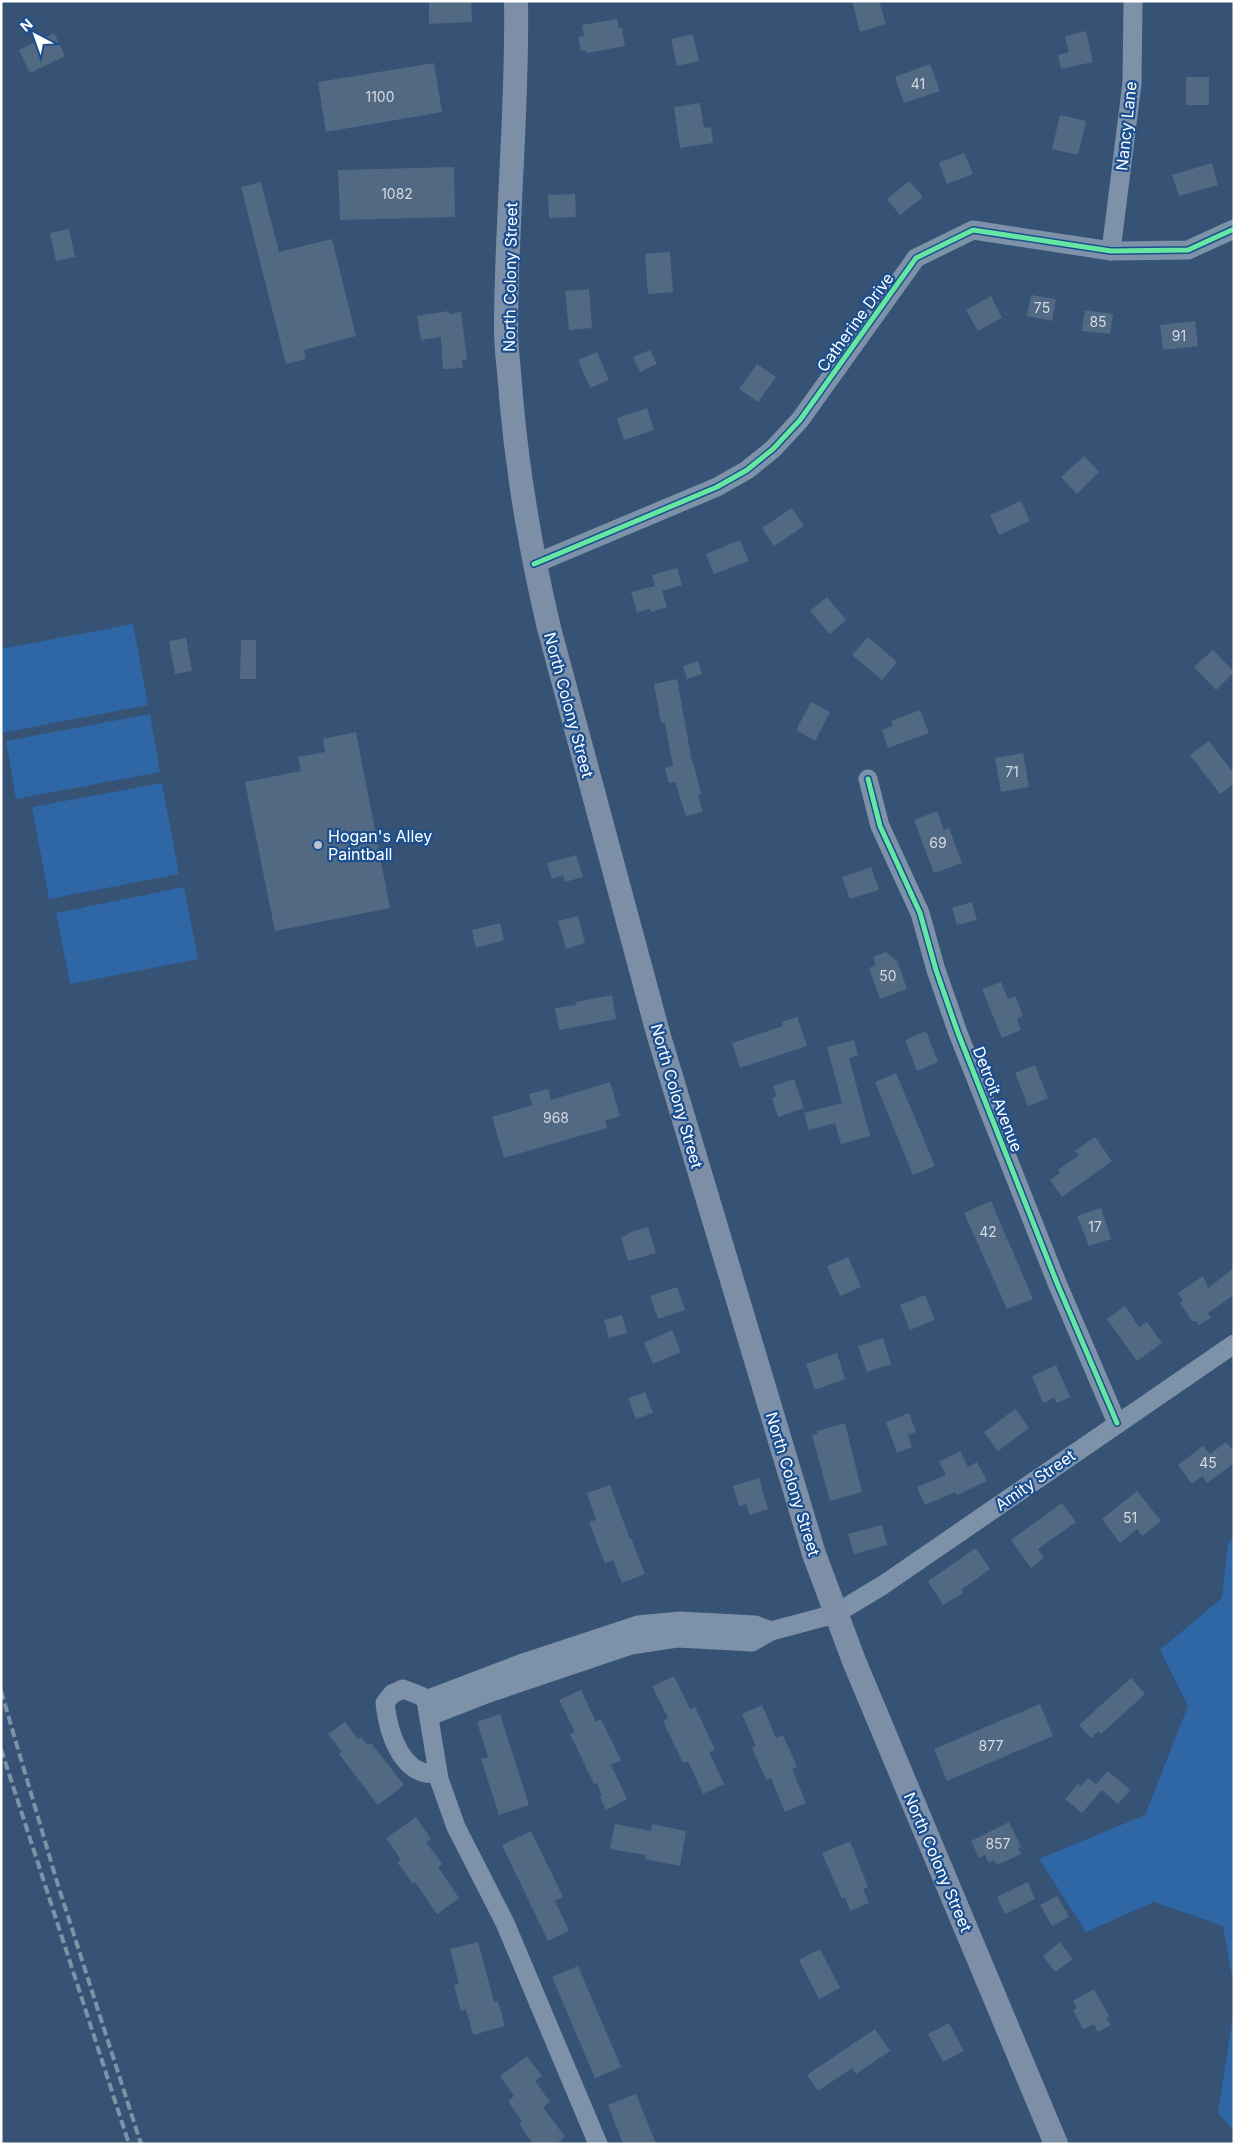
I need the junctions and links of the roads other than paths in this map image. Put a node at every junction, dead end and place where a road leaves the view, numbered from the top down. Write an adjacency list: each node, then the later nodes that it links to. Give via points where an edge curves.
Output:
1 (516, 1): 5 (main road, North Colony Street, via 506,331 515,442)
2 (1133, 1): 4 (street, Nancy Lane, via 1132,82)
3 (1234, 229): 4 (street, Catherine Drive, via 1188,250)
4 (1111, 251): 5 (street, Catherine Drive, via 973,230 916,258 800,420 774,449 717,487)
5 (534, 564): 9 (main road, North Colony Street, via 548,628 658,1033 795,1494)
6 (868, 779): 8 (street, Detroit Avenue, via 880,826 920,913 962,1042 1050,1265)
7 (1234, 1344): 8 (street, Amity Street)
8 (1117, 1423): 9 (street, Amity Street, via 883,1585)
9 (835, 1614): 10 (street, Amity Street, via 771,1631 752,1642 677,1638 603,1646 489,1692); 13 (main road, North Colony Street)
10 (428, 1708): 11 (street); 11 (street, via 421,1696 403,1690 392,1694 385,1703 394,1743 409,1763 420,1772)
11 (438, 1773): 12 (street, via 456,1827 506,1923)
12 (598, 2144)
13 (1056, 2144)

